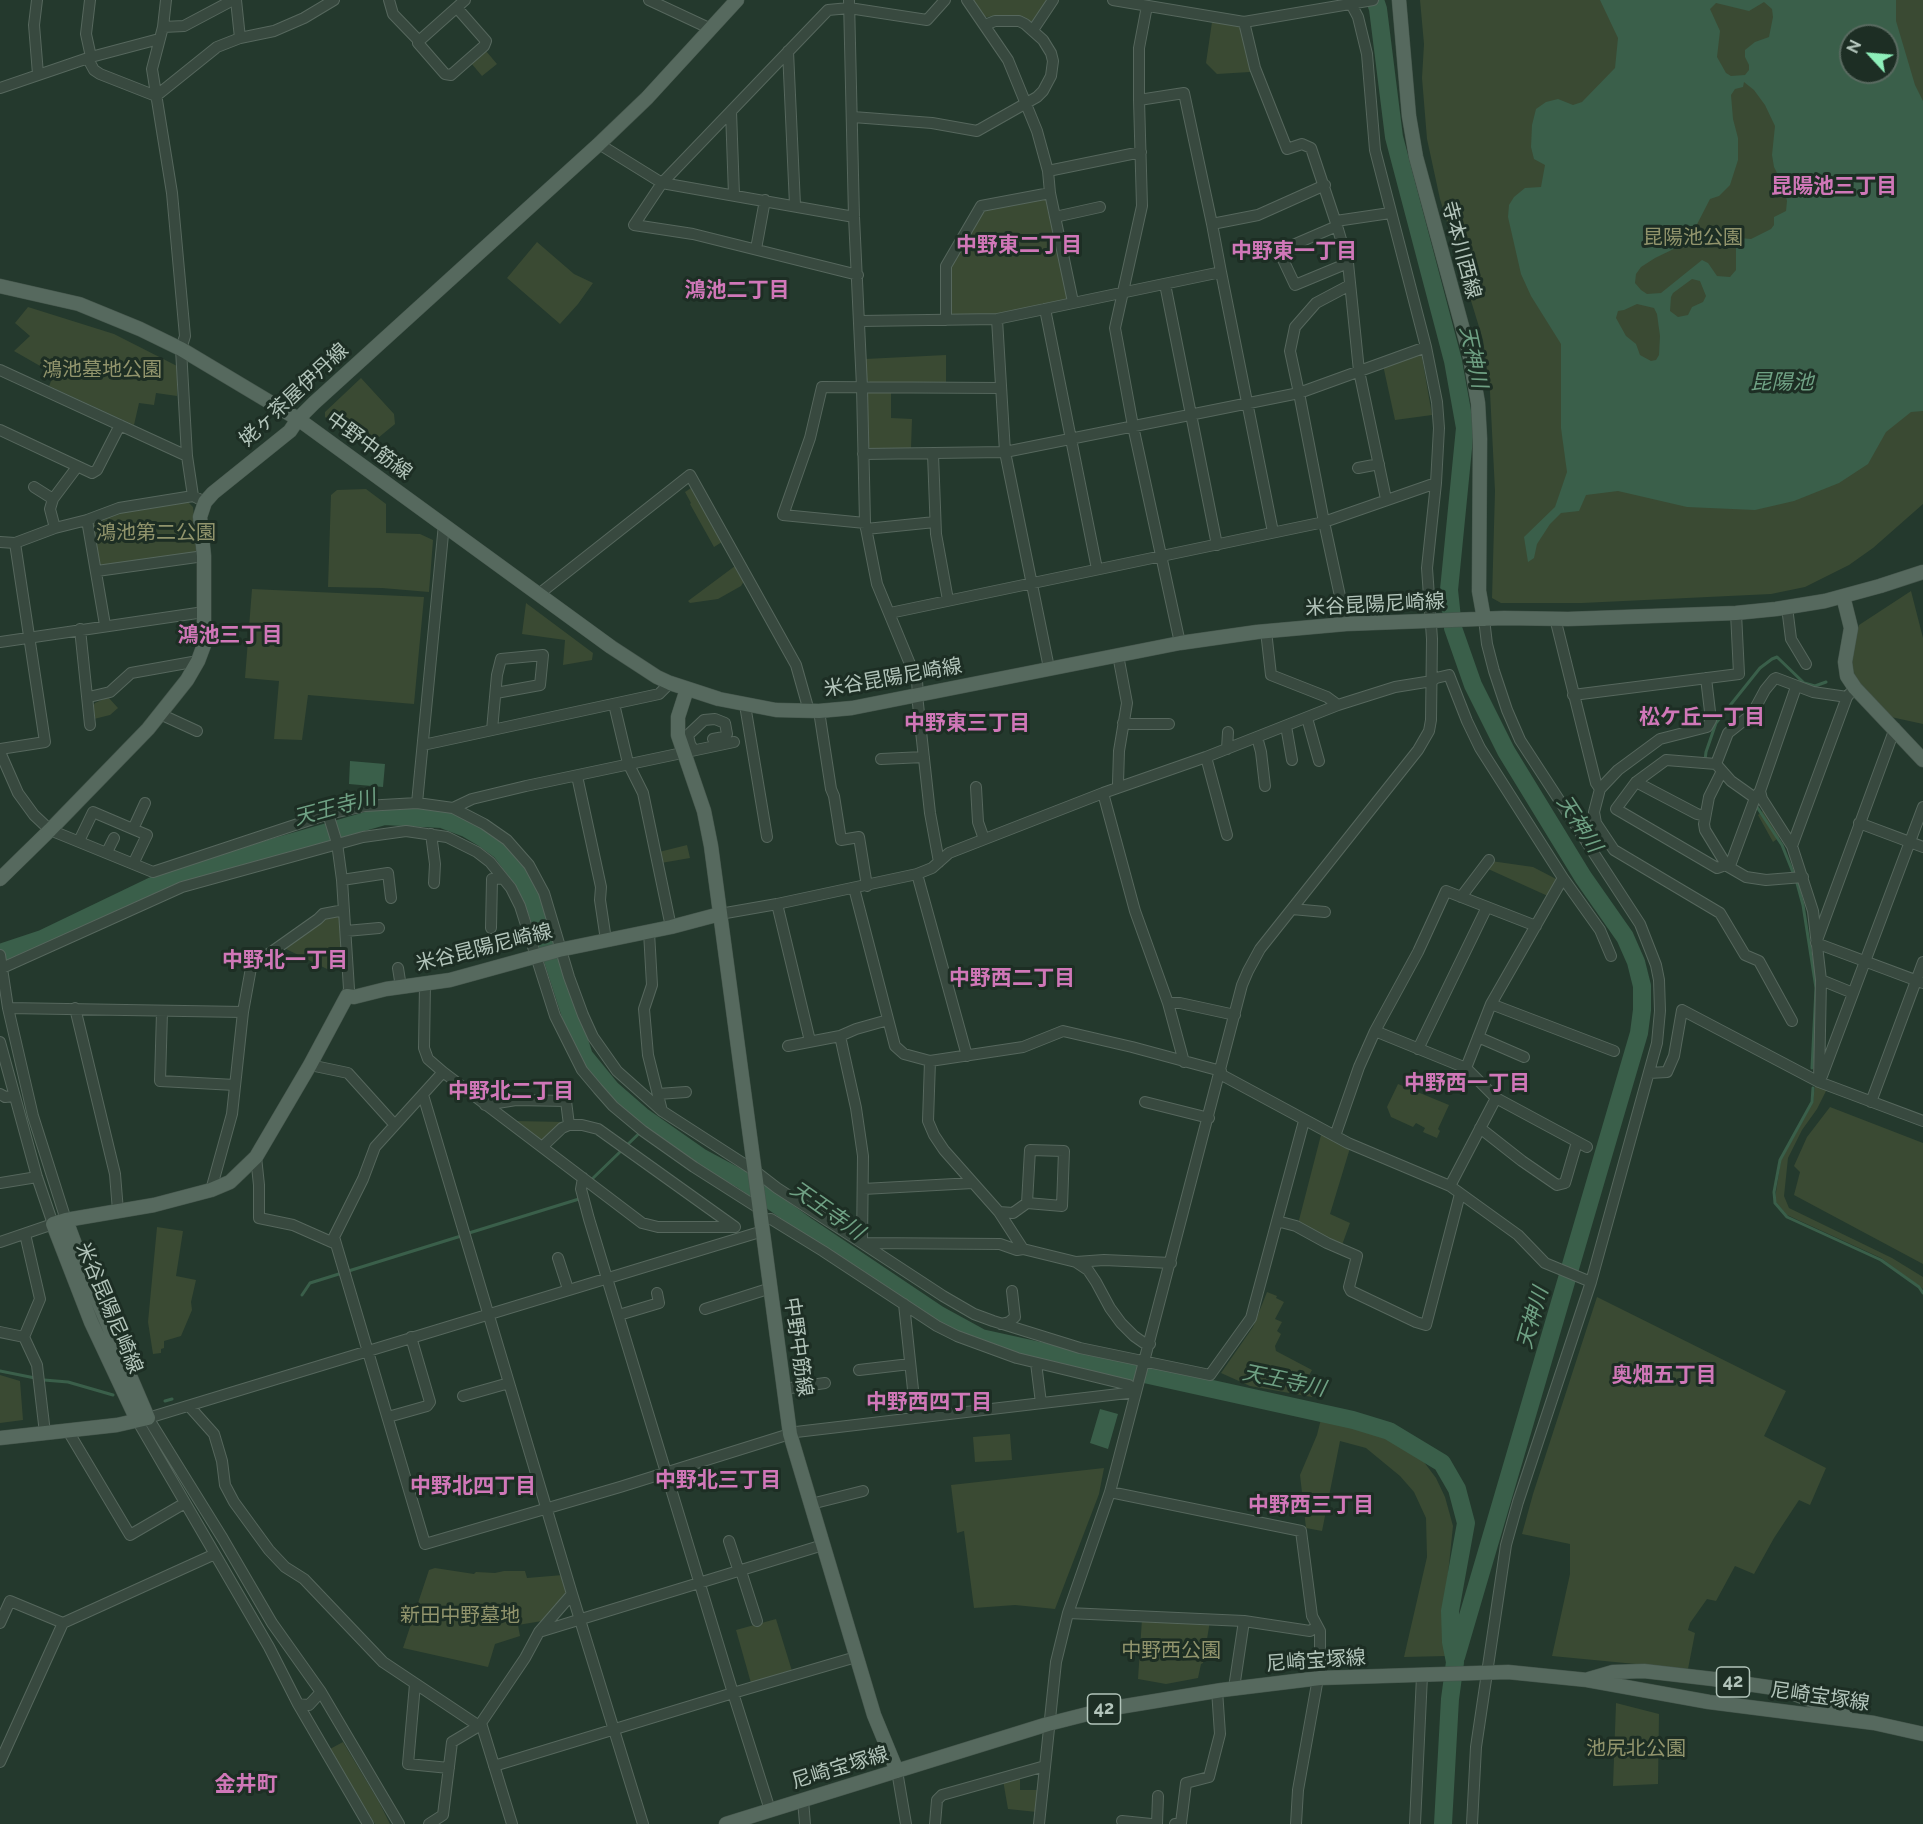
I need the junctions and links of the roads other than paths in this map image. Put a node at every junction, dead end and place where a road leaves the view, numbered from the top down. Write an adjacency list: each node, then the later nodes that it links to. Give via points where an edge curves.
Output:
1 (37, 0): 29 (street, via 34,25)
2 (90, 0): 28 (street, via 86,34)
3 (166, 0): 21 (street)
4 (234, 0): 21 (street, via 184,26); 24 (street)
5 (334, 0): 24 (street, via 274,31)
6 (389, 0): 26 (street, via 393,14)
7 (649, 0): 22 (street)
8 (737, 0): 22 (main road, 姥ヶ茶屋伊丹線)
9 (945, 0): 17 (street, via 927,20)
10 (967, 0): 20 (street)
11 (1053, 0): 23 (street)
12 (1113, 0): 18 (street)
13 (1373, 0): 15 (street)
14 (1399, 0): 114 (main road, 寺本川西線, via 1416,157 1469,352 1478,403)
15 (1352, 2): 19 (street); 46 (street, via 1367,54 1375,150)
16 (461, 4): 26 (street); 26 (street, via 486,41 451,75 445,74)
17 (849, 4): 27 (street, via 828,9); 35 (street)
18 (1147, 6): 19 (street); 32 (street, via 1140,48)
19 (1244, 22): 40 (street, via 1255,68 1287,149 1302,144 1311,148)
20 (985, 25): 23 (street, via 1012,20); 33 (street, via 1008,60)
21 (163, 27): 25 (street)
22 (711, 29): 36 (main road, 姥ヶ茶屋伊丹線)
23 (1033, 30): 33 (street, via 1051,53 1052,76 1043,91)
24 (240, 38): 31 (street, via 217,47)
25 (159, 39): 28 (street); 31 (street, via 152,69)
26 (418, 41)
27 (788, 51): 34 (street); 44 (street)
28 (90, 58): 29 (street); 31 (street, via 100,74)
29 (38, 74): 30 (street)
30 (0, 88)
31 (156, 96): 65 (street, via 172,193 185,336)
32 (1139, 100): 37 (street); 50 (street, via 1184,93)
33 (1027, 103): 35 (street, via 977,131); 38 (street)
34 (731, 111): 39 (street); 42 (street)
35 (853, 117): 47 (street)
36 (599, 144): 39 (street); 73 (main road, 姥ヶ茶屋伊丹線)
37 (1141, 152): 38 (street); 58 (street, via 1142,206)
38 (1048, 171): 41 (street)
39 (662, 183): 42 (street); 51 (street, via 634,225)
40 (1325, 185): 49 (street); 50 (street, via 1258,215)
41 (1050, 193): 48 (street); 62 (street, via 981,206 946,266)
42 (734, 195): 43 (street)
43 (765, 200): 44 (street); 51 (street)
44 (795, 205): 47 (street)
45 (1100, 207): 48 (street)
46 (1390, 213): 49 (street); 64 (street)
47 (854, 217): 54 (street)
48 (1055, 218): 59 (street)
49 (1336, 223): 52 (street); 52 (street, via 1279,252 1295,285)
50 (1212, 224): 53 (street)
51 (756, 249): 54 (street)
52 (1348, 263): 56 (street)
53 (1221, 272): 55 (street); 71 (street)
54 (858, 274): 63 (street)
55 (1165, 284): 58 (street); 72 (street)
56 (1350, 285): 67 (street); 70 (street, via 1316,303 1294,327 1290,351)
57 (0, 286): 65 (main road, 中野中筋線, via 79,304)
58 (1122, 293): 59 (street); 75 (street, via 1115,328)
59 (1073, 302): 60 (street)
60 (1045, 309): 61 (street); 77 (street)
61 (997, 319): 62 (street); 69 (street)
62 (946, 320): 63 (street)
63 (860, 321): 68 (street)
64 (1426, 347): 67 (street); 85 (street, via 1439,428)
65 (181, 349): 73 (main road, 中野中筋線); 81 (street)
66 (0, 370): 74 (street)
67 (1359, 371): 70 (street); 82 (street)
68 (862, 387): 69 (street); 79 (street); 94 (street, via 822,387 810,438 783,515)
69 (1001, 388): 78 (street)
70 (1299, 393): 71 (street); 92 (street)
71 (1248, 403): 72 (street); 96 (street)
72 (1190, 414): 75 (street); 99 (street)
73 (298, 418): 88 (main road, 姥ヶ茶屋伊丹線, via 290,431 213,493); 93 (main road, 中野中筋線)
74 (120, 425): 81 (street); 83 (street, via 98,470 92,473)
75 (1134, 426): 77 (street); 101 (street)
76 (0, 430): 83 (street)
77 (1071, 439): 78 (street); 102 (street)
78 (1005, 452): 80 (street); 105 (street)
79 (863, 454): 80 (street); 94 (street)
80 (933, 454): 91 (street)
81 (187, 456): 88 (street)
82 (1379, 464): 84 (street); 89 (street)
83 (77, 467): 87 (street)
84 (1358, 468)
85 (1436, 483): 89 (street); 115 (street, via 1427,568)
86 (34, 487): 87 (street)
87 (53, 499): 95 (street, via 50,509)
88 (199, 499): 90 (street, via 119,508); 100 (main road)
89 (1386, 500): 92 (street)
90 (87, 520): 95 (street); 103 (street)
91 (935, 522): 94 (street); 108 (street)
92 (1324, 522): 96 (street); 116 (street)
93 (444, 524): 106 (main road, 中野中筋線); 153 (street)
94 (865, 526): 111 (street, via 877,584)
95 (55, 528): 98 (street)
96 (1273, 532): 99 (street)
97 (0, 542): 98 (street)
98 (15, 543): 120 (street)
99 (1217, 545): 101 (street)
100 (204, 556): 103 (street); 110 (main road)
101 (1161, 556): 102 (street); 122 (street)
102 (1097, 569): 105 (street)
103 (97, 572): 117 (street)
104 (1923, 572): 107 (main road, 米谷昆陽尼崎線)
105 (1031, 583): 108 (street); 126 (street)
106 (539, 594): 129 (main road, 中野中筋線); 140 (street, via 690,476 796,665)
107 (1843, 596): 109 (main road, 米谷昆陽尼崎線); 132 (main road, via 1851,628 1845,670)
108 (948, 600): 111 (street)
109 (1787, 607): 112 (main road, 米谷昆陽尼崎線); 125 (street, via 1792,649)
110 (204, 612): 117 (street); 124 (main road, via 204,645)
111 (890, 613): 134 (street, via 917,681)
112 (1736, 613): 113 (main road, 米谷昆陽尼崎線); 127 (street, via 1739,674)
113 (1555, 618): 114 (main road, 米谷昆陽尼崎線); 135 (street)
114 (1477, 619): 115 (main road, 米谷昆陽尼崎線); 262 (street, via 1520,740 1640,924 1649,944 1659,980 1660,1011)
115 (1434, 622): 116 (main road, 米谷昆陽尼崎線); 128 (street)
116 (1346, 624): 119 (main road, 米谷昆陽尼崎線)
117 (105, 626): 118 (street)
118 (80, 629): 120 (street); 136 (street)
119 (1266, 631): 122 (main road, 米谷昆陽尼崎線); 139 (street, via 1272,675)
120 (31, 637): 121 (street); 156 (street, via 45,742)
121 (0, 642)
122 (1180, 643): 123 (main road, 米谷昆陽尼崎線)
123 (1118, 655): 126 (main road, 米谷昆陽尼崎線); 143 (street, via 1127,703)
124 (198, 661): 136 (street, via 131,673 110,692); 141 (main road)
125 (1806, 664)
126 (1049, 668): 134 (main road, 米谷昆陽尼崎線)
127 (1706, 678): 135 (street); 170 (street, via 1711,720 1707,726 1654,742)
128 (1432, 681): 139 (street, via 1395,687); 202 (street, via 1449,675 1480,748); 212 (street, via 1431,720 1424,741)
129 (670, 683): 131 (main road, 中野中筋線); 137 (street, via 659,694)
130 (1796, 687): 132 (street, via 1825,695); 164 (street, via 1774,679 1752,714 1728,733); 172 (street)
131 (687, 689): 138 (main road, 米谷昆陽尼崎線); 154 (main road, via 678,717 678,735)
132 (1851, 692): 147 (main road); 192 (street)
133 (496, 693): 133 (street, via 540,685 543,655 501,659); 149 (street)
134 (918, 695): 140 (main road, 米谷昆陽尼崎線); 157 (street)
135 (1573, 695): 170 (street)
136 (89, 698): 145 (street)
137 (614, 704): 149 (street); 163 (street)
138 (745, 705): 140 (main road, 米谷昆陽尼崎線); 186 (street, via 751,772 767,819)
139 (1338, 705): 142 (street)
140 (814, 711): 206 (street, via 841,840 859,837)
141 (160, 714): 148 (street); 173 (main road)
142 (1307, 718): 146 (street); 162 (street)
143 (1123, 723): 144 (street); 169 (street)
144 (1169, 724)
145 (90, 725)
146 (1286, 726): 151 (street); 160 (street)
147 (1895, 728): 161 (main road); 181 (street)
148 (190, 730)
149 (492, 730): 153 (street)
150 (1227, 732): 155 (street)
151 (1257, 737): 155 (street); 167 (street)
152 (734, 742): 154 (street)
153 (423, 745): 175 (street)
154 (689, 748): 163 (street); 215 (main road, via 711,846)
155 (1227, 749): 158 (street)
156 (0, 751): 183 (street, via 18,793)
157 (924, 757): 159 (street); 197 (street)
158 (1206, 757): 169 (street); 185 (street)
159 (881, 759)
160 (1292, 760)
161 (1923, 760)
162 (1319, 761)
163 (628, 763): 165 (street); 217 (street, via 643,793)
164 (1719, 767): 166 (street, via 1666,760); 172 (street, via 1731,781); 179 (street)
165 (578, 776): 177 (street, via 472,799); 222 (street, via 601,887)
166 (1636, 782): 179 (street); 198 (street, via 1616,809 1717,868)
167 (1264, 786)
168 (976, 787): 188 (street, via 978,822)
169 (1120, 788): 171 (street)
170 (1600, 789): 244 (street, via 1594,812 1596,823 1614,850 1720,913 1732,940 1745,955 1759,961 1760,972)
171 (1103, 793): 188 (street); 237 (street, via 1135,911)
172 (1758, 794): 192 (street); 198 (street)
173 (79, 801): 178 (street); 183 (main road)
174 (145, 803): 182 (street)
175 (417, 803): 177 (street); 180 (street, via 365,806)
176 (1923, 807): 191 (street)
177 (453, 808): 224 (street, via 495,831 529,864 544,893)
178 (93, 812): 182 (street); 189 (street)
179 (1705, 816): 198 (street, via 1706,830)
180 (329, 817): 190 (street); 196 (street, via 153,872)
181 (1859, 823): 191 (street); 223 (street)
182 (133, 829): 196 (street, via 147,835)
183 (50, 830): 189 (street); 203 (main road)
184 (431, 834): 190 (street, via 406,831); 201 (street, via 447,837 477,852); 205 (street)
185 (1227, 835)
186 (767, 837)
187 (114, 838): 194 (street)
188 (984, 839): 197 (street, via 949,853)
189 (79, 841): 194 (street)
190 (336, 841): 204 (street); 229 (street, via 182,887)
191 (1910, 842): 193 (street); 227 (street)
192 (1792, 846): 200 (street)
193 (1923, 847)
194 (107, 852): 196 (street)
195 (1489, 860): 208 (street)
196 (134, 862)
197 (939, 862): 199 (street)
198 (1727, 866): 200 (street, via 1746,877)
199 (917, 874): 206 (street); 254 (street)
200 (1803, 877): 223 (street, via 1813,911)
201 (503, 878): 219 (street, via 492,879); 225 (street, via 520,906)
202 (1563, 878): 216 (street); 226 (street, via 1600,930)
203 (0, 879)
204 (342, 880): 209 (street, via 388,873); 213 (street)
205 (434, 884)
206 (867, 886): 207 (street)
207 (854, 888): 210 (street); 245 (street)
208 (1461, 897): 211 (street); 246 (street, via 1446,891)
209 (391, 898)
210 (777, 904): 215 (street); 249 (street)
211 (1487, 907): 216 (street); 252 (street)
212 (1292, 909): 214 (street); 243 (street, via 1254,958)
213 (344, 910): 220 (street); 242 (street, via 322,914 253,965)
214 (1325, 912)
215 (720, 914): 217 (main road, 米谷昆陽尼崎線); 284 (main road, 中野中筋線)
216 (1536, 926): 238 (street)
217 (671, 927): 221 (main road, 米谷昆陽尼崎線)
218 (378, 928): 220 (street)
219 (491, 928)
220 (346, 931): 236 (street)
221 (649, 932): 222 (main road, 米谷昆陽尼崎線); 267 (street, via 652,985 644,1010 648,1055)
222 (606, 940): 224 (main road, 米谷昆陽尼崎線)
223 (1816, 943): 227 (street); 231 (street)
224 (561, 950): 225 (main road, 米谷昆陽尼崎線); 274 (street, via 593,1037 617,1071)
225 (538, 955): 233 (main road, 米谷昆陽尼崎線); 296 (street, via 555,1016 582,1070 613,1106 642,1130)
226 (1611, 956)
227 (1865, 962): 232 (street); 235 (street)
228 (1923, 962): 232 (street)
229 (1, 964): 239 (street)
230 (398, 968): 234 (street)
231 (1821, 980): 235 (street); 263 (street)
232 (1920, 982): 272 (street)
233 (425, 984): 234 (main road, 米谷昆陽尼崎線); 260 (street, via 424,1048 428,1059)
234 (401, 987): 236 (main road, 米谷昆陽尼崎線)
235 (1853, 993): 263 (street)
236 (347, 996): 258 (main road, 米谷昆陽尼崎線)
237 (1168, 1003): 243 (street); 257 (street)
238 (1491, 1004): 248 (street); 253 (street)
239 (9, 1008): 240 (street); 298 (street)
240 (75, 1008): 241 (street); 294 (street, via 115,1174)
241 (162, 1012): 242 (street); 264 (street, via 160,1081)
242 (243, 1012): 264 (street)
243 (1234, 1015): 261 (street)
244 (1787, 1017)
245 (888, 1020): 247 (street); 256 (street, via 899,1051)
246 (1375, 1032): 252 (street); 281 (street)
247 (840, 1036): 249 (street); 290 (street, via 859,1124)
248 (1478, 1036): 255 (street); 259 (street)
249 (810, 1041): 251 (street)
250 (0, 1042): 269 (street)
251 (788, 1046)
252 (1418, 1049): 259 (street)
253 (1614, 1051)
254 (967, 1056): 256 (street); 257 (street, via 1023,1047 1063,1031)
255 (1524, 1057)
256 (930, 1061): 288 (street, via 928,1121 934,1136)
257 (1184, 1062): 261 (street)
258 (310, 1065): 278 (street, via 348,1073); 283 (main road, 米谷昆陽尼崎線)
259 (1466, 1068): 270 (street)
260 (443, 1072): 268 (street); 273 (street)
261 (1220, 1073): 275 (street); 276 (street)
262 (1649, 1073): 263 (street, via 1667,1072 1674,1056 1682,1010); 310 (street)
263 (1819, 1082): 272 (street)
264 (235, 1085): 291 (street, via 232,1114)
265 (686, 1092): 267 (street)
266 (0, 1094): 269 (street)
267 (658, 1094): 274 (street)
268 (423, 1095): 278 (street); 317 (street)
269 (14, 1096): 285 (street)
270 (1496, 1098): 280 (street); 280 (street, via 1582,1145 1565,1183 1557,1185)
271 (1145, 1102): 275 (street)
272 (1871, 1102): 277 (street)
273 (485, 1105): 279 (street, via 516,1100 566,1101); 282 (street)
274 (662, 1111): 284 (street)
275 (1209, 1118): 308 (street)
276 (1304, 1121): 281 (street); 297 (street)
277 (1923, 1121)
278 (394, 1124): 304 (street, via 375,1147 334,1237)
279 (569, 1125): 282 (street); 299 (street, via 598,1129)
280 (1480, 1128): 289 (street)
281 (1335, 1136): 289 (street)
282 (542, 1147): 286 (street)
283 (256, 1157): 291 (main road, 米谷昆陽尼崎線, via 230,1182); 304 (street, via 259,1218 293,1225)
284 (755, 1174): 296 (main road, 中野中筋線); 303 (street)
285 (37, 1177): 287 (street); 298 (street)
286 (583, 1178): 299 (street, via 642,1223 657,1227); 309 (street, via 581,1189)
287 (0, 1183)
288 (973, 1183): 290 (street); 295 (street)
289 (1450, 1186): 292 (street)
290 (863, 1189): 303 (street)
291 (211, 1190): 294 (main road, 米谷昆陽尼崎線)
292 (1460, 1194): 297 (street, via 1426,1325 1351,1291 1357,1256 1296,1226); 310 (street, via 1518,1235 1545,1263)
293 (1027, 1203): 293 (street, via 1030,1150 1064,1151 1062,1206); 295 (street, via 1013,1213)
294 (118, 1211): 298 (main road, 米谷昆陽尼崎線)
295 (999, 1212): 305 (street)
296 (761, 1216): 301 (street); 311 (main road, 中野中筋線); 315 (street)
297 (1277, 1221): 326 (street, via 1251,1318 1210,1375)
298 (59, 1222): 300 (street); 338 (main road, 米谷昆陽尼崎線, via 91,1323)
299 (735, 1227): 301 (street)
300 (26, 1234): 302 (street); 321 (street, via 40,1299)
301 (747, 1236): 309 (street)
302 (0, 1242)
303 (862, 1243): 305 (street, via 1000,1244); 319 (street, via 943,1296)
304 (336, 1244): 324 (street)
305 (1023, 1249): 307 (street)
306 (558, 1258): 312 (street)
307 (1076, 1262): 308 (street); 323 (street, via 1088,1270 1121,1323)
308 (1171, 1263): 323 (street)
309 (608, 1278): 312 (street); 318 (street)
310 (1587, 1280): 364 (street, via 1506,1545)
311 (771, 1288): 316 (street); 332 (main road, 中野中筋線)
312 (568, 1289): 317 (street)
313 (1012, 1291): 319 (street, via 1015,1317)
314 (659, 1303): 318 (street)
315 (904, 1304): 325 (street, via 957,1336); 327 (street)
316 (714, 1309)
317 (489, 1314): 322 (street); 329 (street)
318 (619, 1315): 343 (street)
319 (1001, 1324): 326 (street)
320 (0, 1332): 321 (street)
321 (24, 1337): 340 (street, via 37,1365)
322 (411, 1337): 324 (street); 336 (street, via 430,1402)
323 (1150, 1344): 326 (street)
324 (368, 1349): 335 (street); 336 (street)
325 (1036, 1363): 331 (street); 334 (street)
326 (1145, 1363): 331 (street)
327 (910, 1364): 328 (street); 337 (street)
328 (859, 1370)
329 (509, 1383): 333 (street); 348 (street)
330 (825, 1383): 332 (street)
331 (1138, 1388): 334 (street); 345 (street)
332 (784, 1389): 341 (main road, 中野中筋線)
333 (463, 1396)
334 (1041, 1403): 337 (street)
335 (189, 1406): 338 (street); 368 (street, via 214,1434 225,1485 269,1550 304,1579 383,1662)
336 (388, 1417): 348 (street, via 426,1544)
337 (916, 1418): 341 (street)
338 (142, 1419): 339 (main road); 346 (street); 371 (street, via 223,1539 272,1623)
339 (68, 1431): 340 (main road); 346 (street, via 130,1535)
340 (45, 1434): 342 (main road)
341 (790, 1434): 343 (street); 347 (main road, 中野中筋線)
342 (0, 1438)
343 (667, 1472): 348 (street); 353 (street)
344 (863, 1491): 347 (street)
345 (1110, 1492): 355 (street); 361 (street, via 1301,1531 1312,1616)
346 (185, 1503): 351 (street)
347 (811, 1504): 350 (main road, 中野中筋線)
348 (546, 1508): 354 (street)
349 (729, 1542): 352 (street)
350 (823, 1545): 352 (street); 363 (main road, 中野中筋線)
351 (215, 1554): 360 (street); 373 (street)
352 (740, 1572): 353 (street); 357 (street)
353 (699, 1583): 356 (street); 372 (street)
354 (572, 1594): 356 (street); 362 (street)
355 (1068, 1613): 358 (street); 375 (street, via 1056,1662)
356 (580, 1620): 362 (street); 377 (street)
357 (756, 1621)
358 (1244, 1622): 361 (street, via 1310,1631); 369 (street)
359 (0, 1623): 360 (street, via 10,1600)
360 (63, 1623): 379 (street)
361 (1317, 1627): 366 (street)
362 (539, 1632): 376 (street)
363 (856, 1657): 372 (street); 384 (main road, 中野中筋線)
364 (1481, 1673): 365 (main road, 尼崎宝塚線 / 42); 367 (main road, 尼崎宝塚線 / 42); 404 (street)
365 (1425, 1676): 366 (main road, 尼崎宝塚線 / 42); 403 (street)
366 (1319, 1678): 369 (main road, 尼崎宝塚線 / 42); 402 (street, via 1298,1790)
367 (1587, 1680): 374 (main road, 尼崎宝塚線 / 42, via 1709,1702); 374 (main road, 42, via 1613,1672 1644,1671 1781,1689)
368 (415, 1684): 376 (street); 383 (street, via 408,1764)
369 (1234, 1688): 370 (main road, 尼崎宝塚線 / 42)
370 (1217, 1690): 375 (main road, 尼崎宝塚線 / 42, via 1107,1709); 401 (street, via 1220,1734 1209,1778 1186,1783 1181,1823)
371 (321, 1692): 373 (street, via 309,1705); 390 (street)
372 (733, 1693): 377 (street); 387 (street)
373 (298, 1704): 389 (street)
374 (1874, 1723): 378 (main road, 尼崎宝塚線 / 42)
375 (1048, 1724): 382 (street); 384 (main road, 尼崎宝塚線 / 42)
376 (480, 1725): 381 (street); 383 (street, via 452,1742)
377 (614, 1730): 381 (street); 393 (street)
378 (1923, 1734)
379 (5, 1739): 380 (street)
380 (0, 1762)
381 (494, 1766): 392 (street)
382 (1045, 1766): 397 (street, via 942,1796 937,1800); 398 (street)
383 (449, 1768): 391 (street, via 443,1815)
384 (897, 1771): 386 (main road, 尼崎宝塚線 / 42); 396 (street)
385 (1158, 1796): 400 (street)
386 (803, 1800): 387 (main road, 尼崎宝塚線 / 42); 395 (street)
387 (770, 1810): 394 (main road, 尼崎宝塚線 / 42)
388 (1122, 1821): 399 (street)
389 (368, 1824)
390 (399, 1824)
391 (429, 1824)
392 (512, 1824)
393 (643, 1824)
394 (726, 1824)
395 (805, 1824)
396 (906, 1824)
397 (935, 1824)
398 (1039, 1824)
399 (1151, 1824)
400 (1156, 1824)
401 (1176, 1824)
402 (1296, 1824)
403 (1415, 1824)
404 (1472, 1824)

